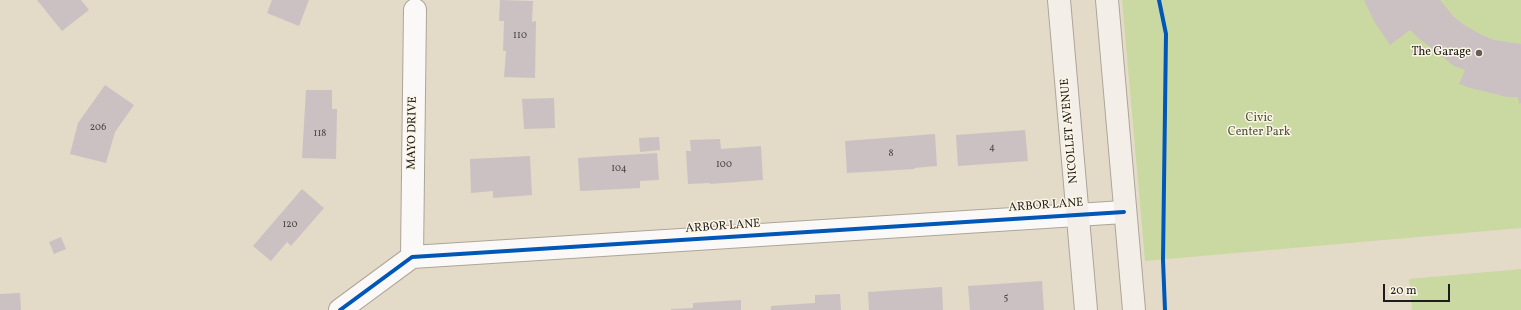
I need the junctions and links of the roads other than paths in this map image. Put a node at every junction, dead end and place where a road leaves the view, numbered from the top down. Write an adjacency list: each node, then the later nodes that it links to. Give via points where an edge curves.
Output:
1 (1059, 0): 5 (main road, NICOLLET AVENUE)
2 (1107, 0): 4 (main road)
3 (415, 10): 6 (street, MAYO DRIVE)
4 (1124, 212): 5 (street, ARBOR LANE); 9 (main road)
5 (1078, 214): 6 (street, ARBOR LANE); 8 (main road, NICOLLET AVENUE)
6 (412, 257): 7 (street)
7 (340, 310)
8 (1086, 310)
9 (1134, 310)

